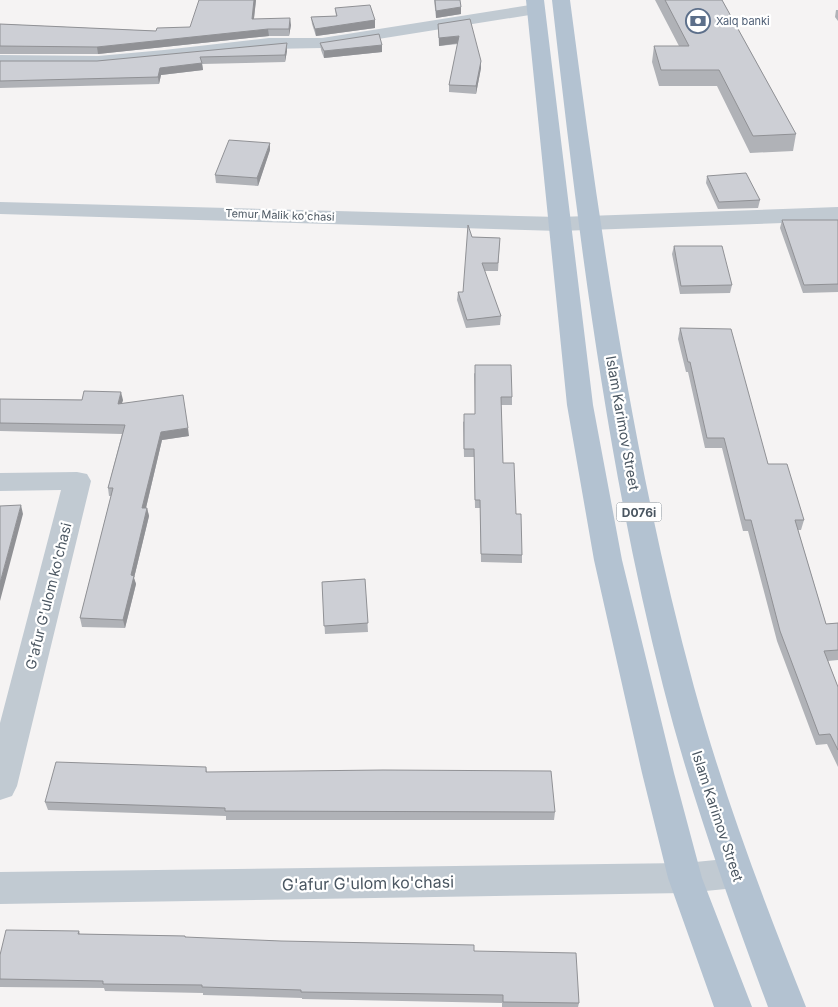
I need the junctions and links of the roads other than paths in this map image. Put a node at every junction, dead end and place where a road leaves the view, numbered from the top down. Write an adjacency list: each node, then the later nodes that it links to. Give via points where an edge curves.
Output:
1 (543, 2): 2 (street, via 319,43 266,43 142,59); 5 (main road, Islam Karimov Street / D076i); 6 (main road, D076i)
2 (0, 61)
3 (0, 208): 6 (street, Temur Malik ko'chasi)
4 (838, 214): 5 (street, Temur Malik ko'chasi)
5 (591, 222): 6 (street, Temur Malik ko'chasi); 9 (main road, Islam Karimov Street / D076i, via 621,424 660,607 703,772)
6 (559, 224): 10 (main road, D076i, via 580,405 608,560)
7 (0, 482): 8 (street, G'afur G'ulom ko'chasi, via 78,481)
8 (0, 786)
9 (736, 873): 10 (street, G'afur G'ulom ko'chasi); 13 (main road, Islam Karimov Street / D076i)
10 (685, 878): 11 (street, G'afur G'ulom ko'chasi); 12 (main road, D076i)
11 (0, 888)
12 (733, 1007)
13 (787, 1007)

